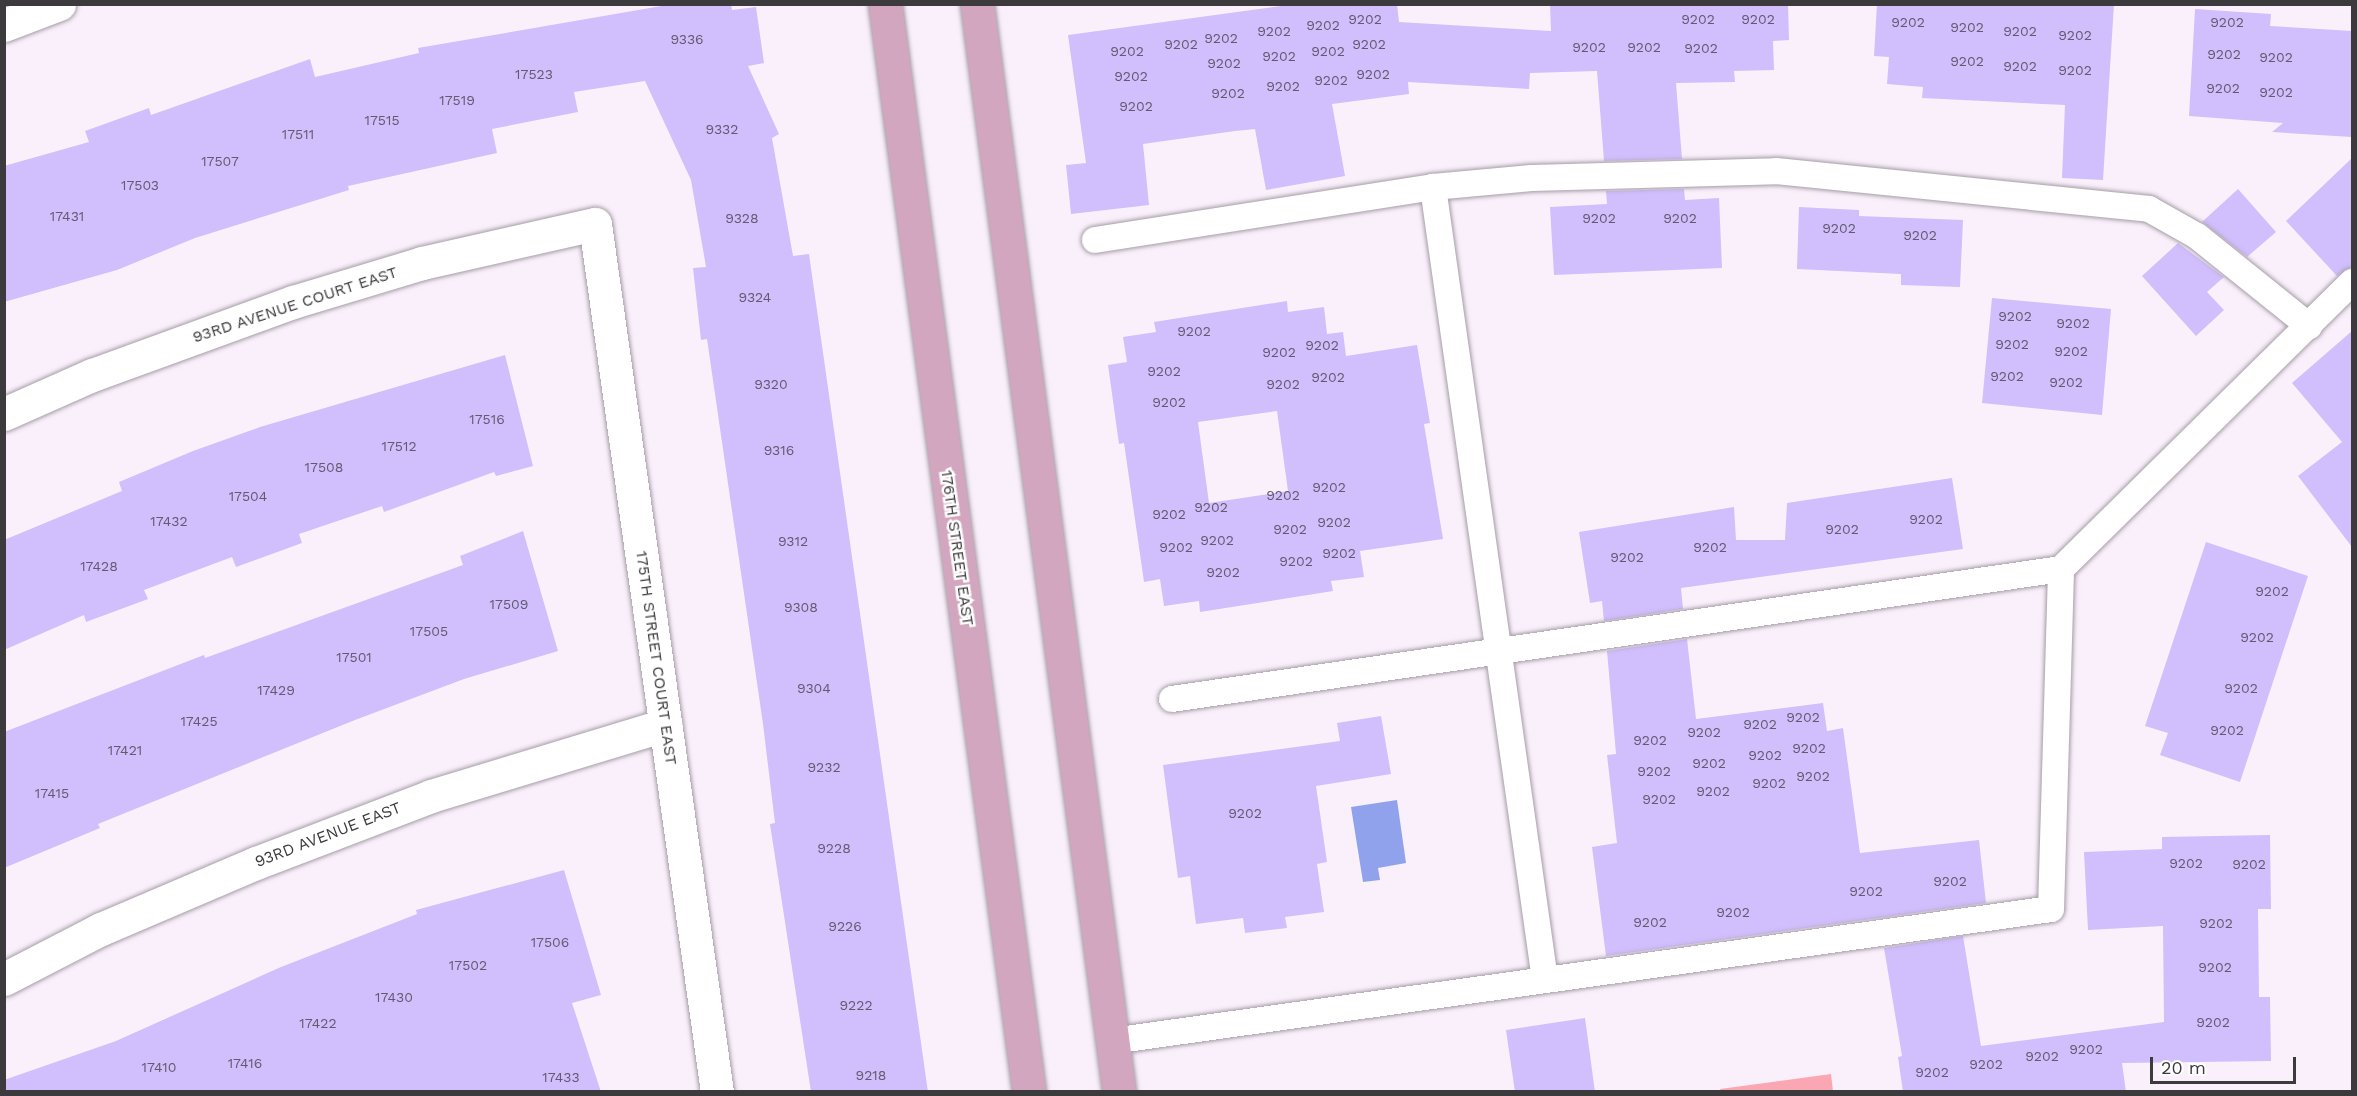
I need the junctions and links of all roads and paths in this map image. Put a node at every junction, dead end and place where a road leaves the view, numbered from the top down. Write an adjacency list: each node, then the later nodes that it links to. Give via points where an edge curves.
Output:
1 (59, 4): 4 (street)
2 (885, 4): 19 (main road, 176TH STREET EAST)
3 (977, 4): 17 (main road)
4 (4, 25)
5 (1433, 187): 7 (lane); 9 (lane, via 1532,178 1776,171 2150,210 2197,236); 12 (lane)
6 (595, 224): 10 (street, 93RD AVENUE COURT EAST, via 422,263 293,302 92,375); 14 (street, 175TH STREET COURT EAST)
7 (1095, 240)
8 (2352, 282): 9 (lane)
9 (2309, 326): 11 (lane)
10 (4, 414)
11 (2061, 569): 12 (lane); 16 (lane, via 2051,909)
12 (1498, 652): 13 (lane); 16 (lane)
13 (1172, 699)
14 (665, 725): 15 (street, 93RD AVENUE EAST, via 431,796 256,862 101,929); 18 (street, 175TH STREET COURT EAST)
15 (4, 979)
16 (1545, 980): 17 (lane)
17 (1112, 1041): 20 (main road)
18 (717, 1092)
19 (1029, 1092)
20 (1119, 1092)

